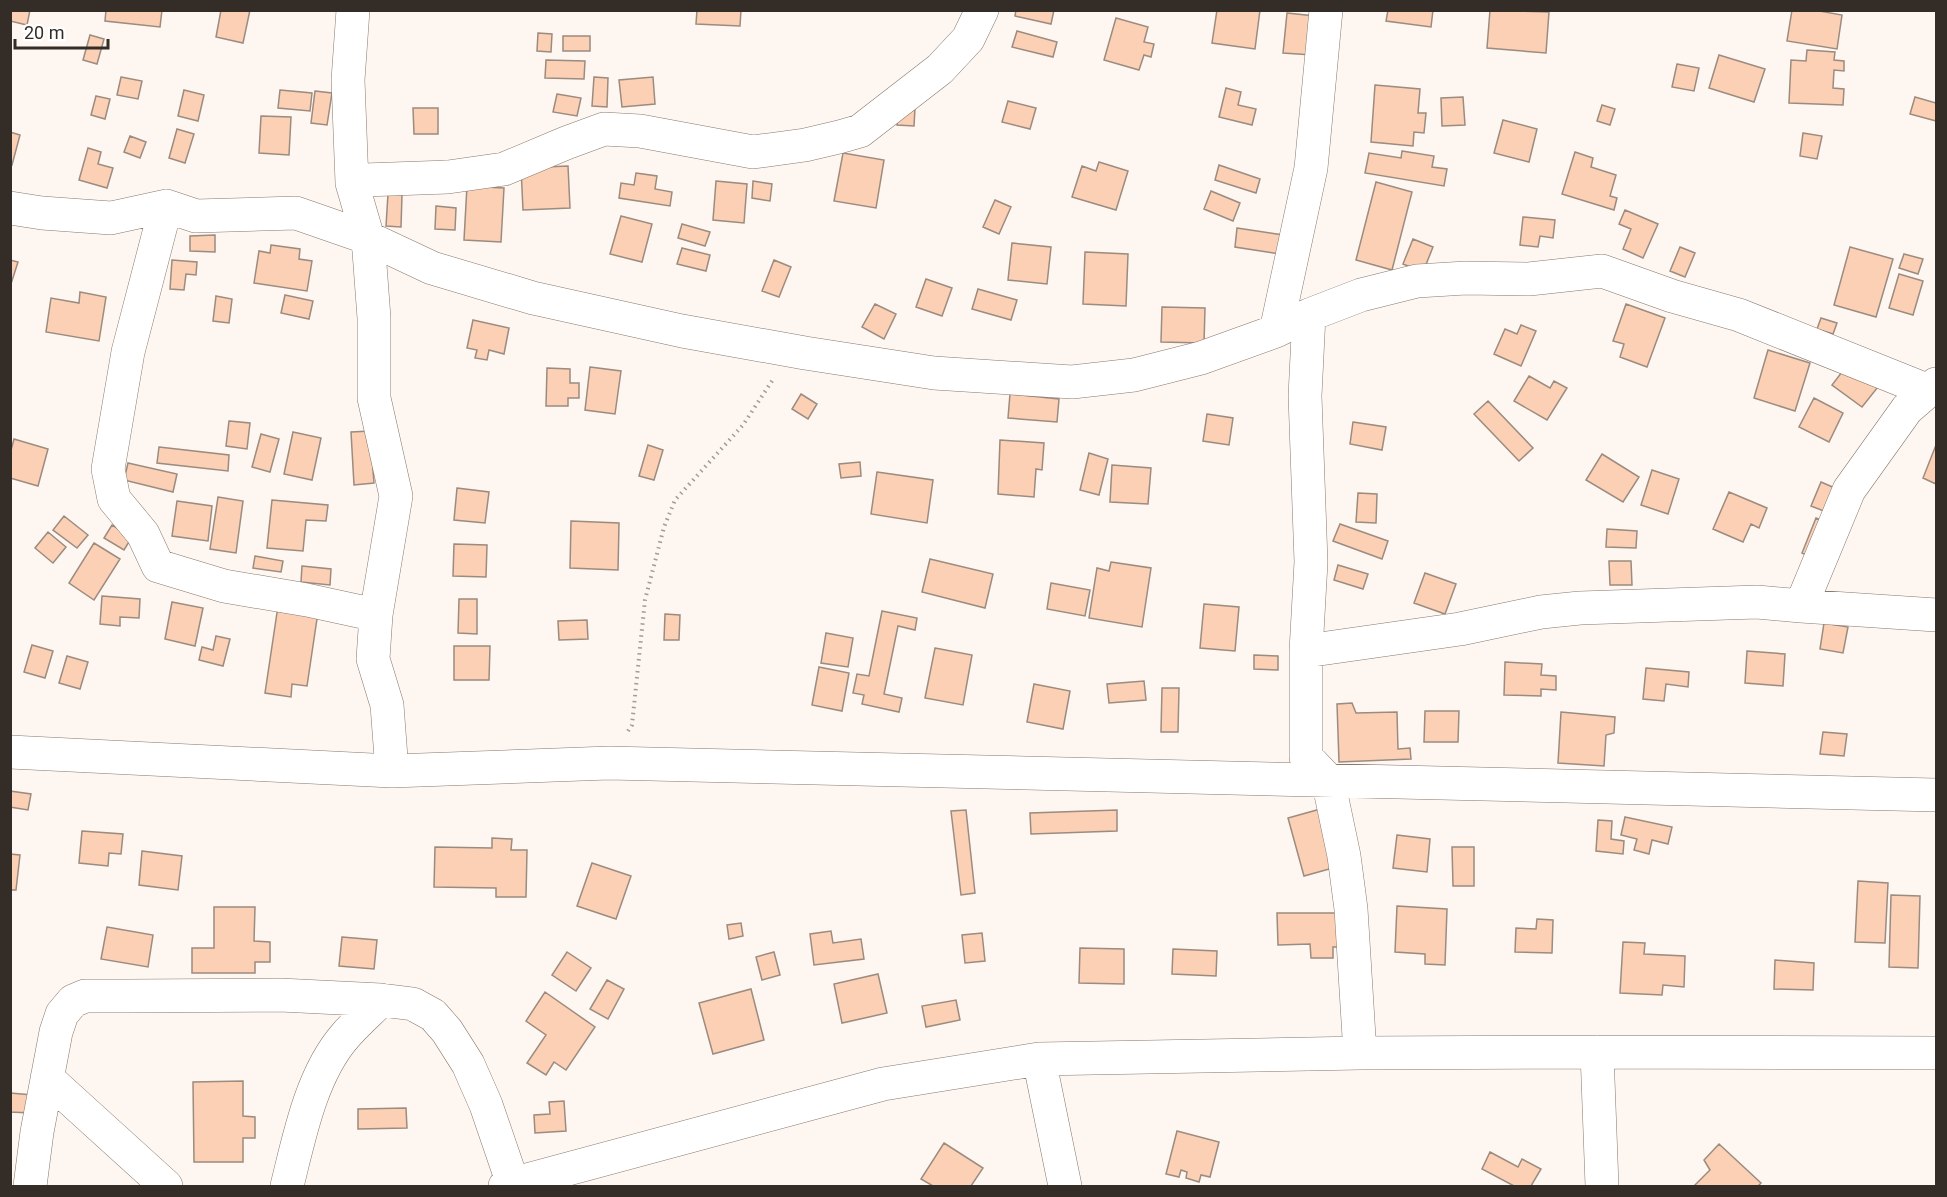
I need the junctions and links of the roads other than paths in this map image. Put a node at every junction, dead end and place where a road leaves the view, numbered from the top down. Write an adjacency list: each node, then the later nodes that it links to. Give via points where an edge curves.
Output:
1 (353, 10): 4 (street, via 348,80)
2 (982, 10): 4 (street, via 968,39 940,69 860,130 839,137 753,152 640,131 604,129 504,169)
3 (1326, 10): 9 (street, via 1311,168)
4 (352, 183): 7 (street)
5 (166, 206): 6 (street, via 111,218); 7 (street, via 196,216 296,213); 12 (street, via 128,352 108,469 114,499 143,534 158,566 224,586)
6 (10, 208)
7 (368, 238): 9 (street, via 432,268 523,296 682,331 934,373 1072,382 1134,375 1201,358); 12 (street, via 374,398 396,496)
8 (1309, 315): 9 (street); 10 (street, via 1360,295 1417,281 1529,279 1602,271 1739,315); 14 (street, via 1305,396 1311,561)
9 (1276, 331)
10 (1933, 388): 11 (street, via 1907,409 1849,490)
11 (1801, 606): 13 (street); 14 (street, via 1757,602 1580,608)
12 (376, 615): 16 (street, via 373,659 387,705)
13 (1936, 615)
14 (1306, 651): 17 (street, via 1306,757)
15 (10, 752): 16 (street)
16 (392, 771): 17 (street, via 609,763)
17 (1328, 780): 18 (street); 21 (street, via 1349,884)
18 (1936, 795)
19 (381, 1000): 24 (street, via 280,995 85,996 73,1001 62,1014); 25 (street, via 412,1004 433,1015 447,1031 468,1064 486,1105); 28 (street, via 344,1037 328,1061 297,1142)
20 (1597, 1052): 21 (street); 22 (street); 30 (street)
21 (1360, 1053): 23 (street)
22 (1936, 1053)
23 (1039, 1059): 25 (street, via 883,1084); 29 (street)
24 (47, 1078): 26 (street); 27 (street)
25 (509, 1185)
26 (30, 1186)
27 (166, 1186)
28 (287, 1186)
29 (1065, 1186)
30 (1602, 1186)

